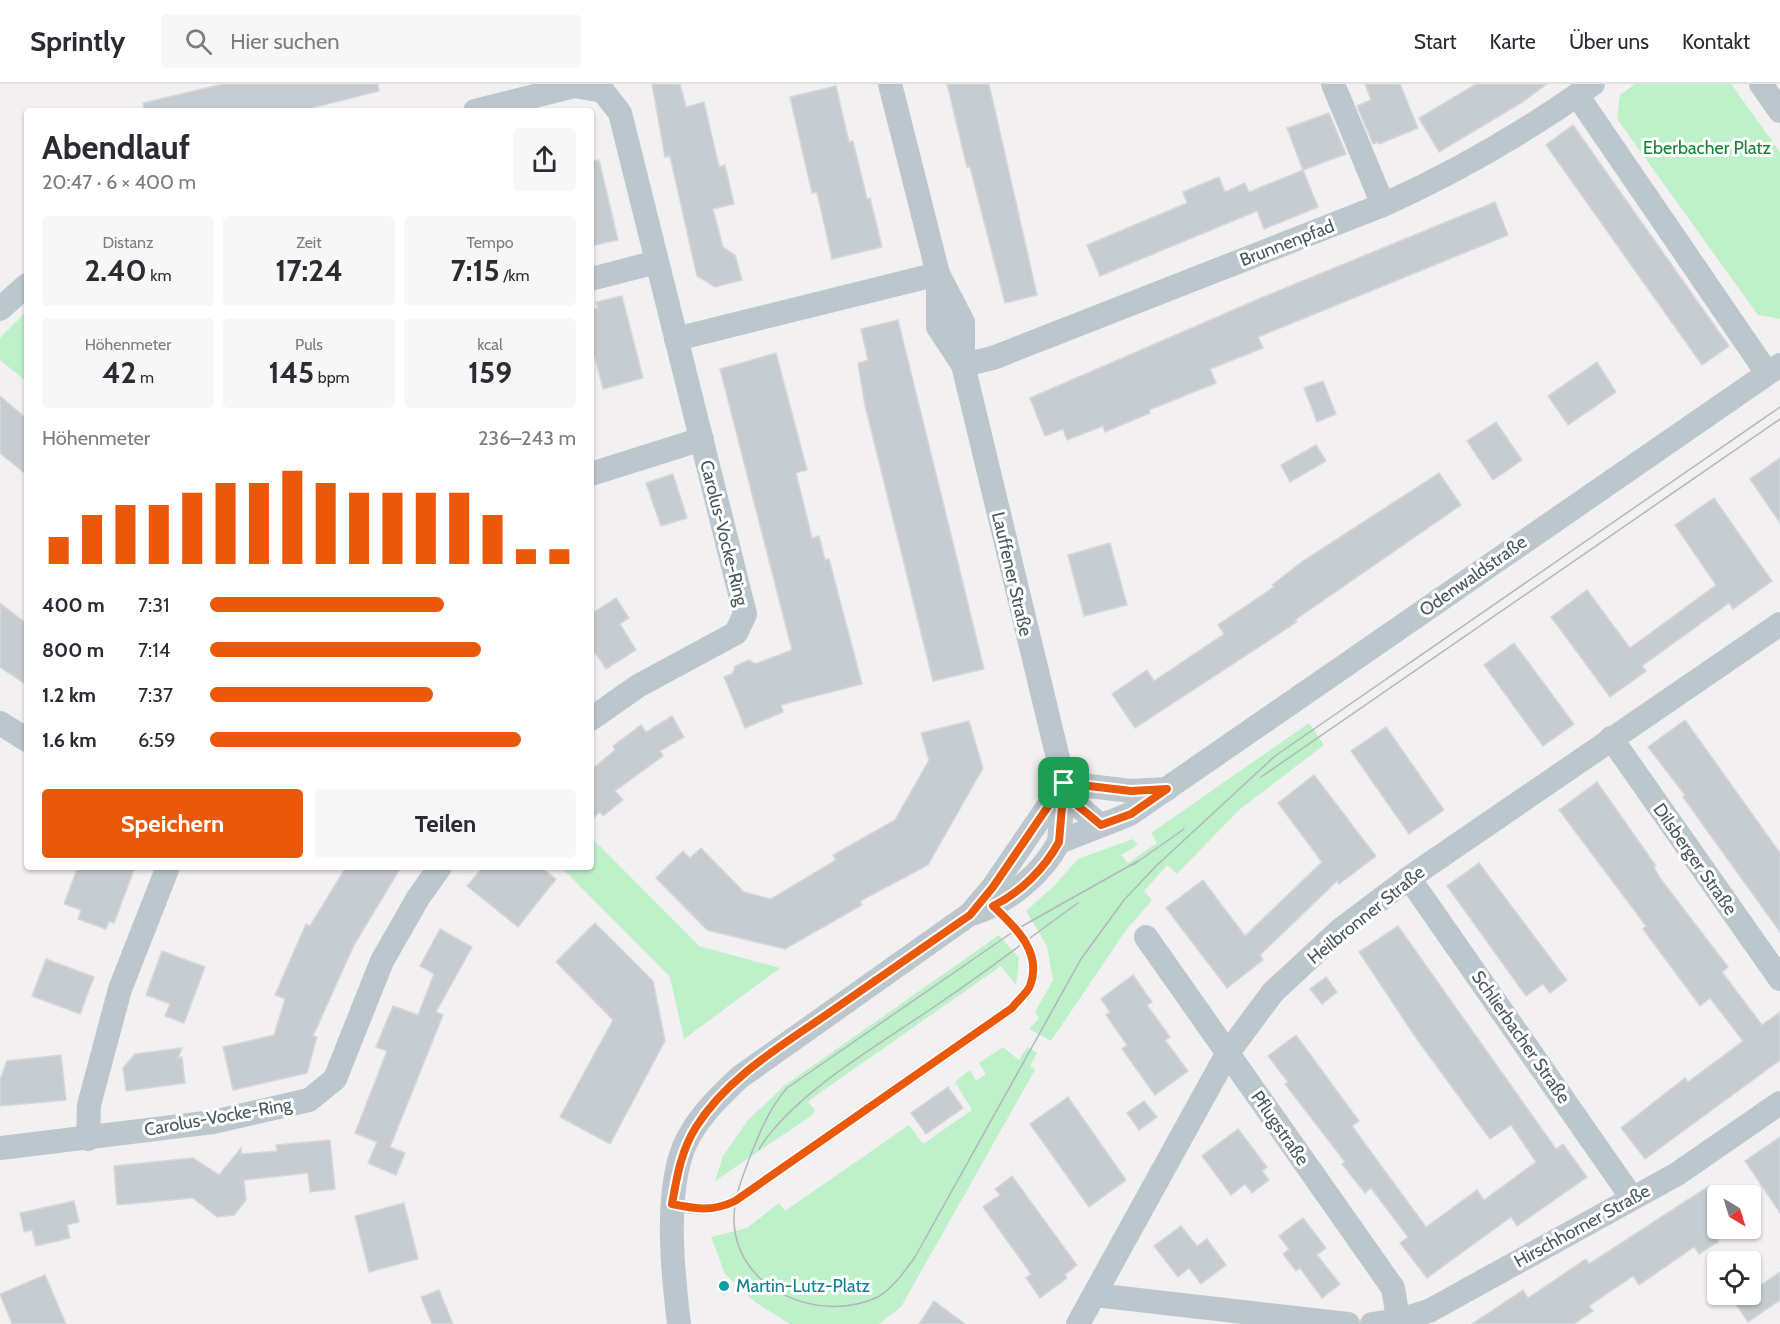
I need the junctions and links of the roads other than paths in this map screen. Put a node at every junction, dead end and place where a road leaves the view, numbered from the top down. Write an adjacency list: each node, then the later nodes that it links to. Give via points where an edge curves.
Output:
1 (890, 84): 9 (street, Lauffener Straße)
2 (1333, 84): 7 (street)
3 (1761, 84): 6 (street)
4 (1585, 89): 7 (street, Brunnenpfad, via 1502,144 1433,183); 15 (street)
5 (487, 108): 8 (street, Carolus-Vocke-Ring, via 574,86 603,90 620,113)
6 (1780, 111)
7 (1383, 205): 14 (street, Brunnenpfad, via 993,358)
8 (657, 262): 10 (street); 13 (street, Carolus-Vocke-Ring)
9 (938, 274): 13 (street); 14 (street, Lauffener Straße, via 938,327)
10 (594, 278)
11 (24, 288): 12 (street)
12 (0, 309)
13 (676, 339): 16 (street, Carolus-Vocke-Ring)
14 (963, 365): 23 (street, Lauffener Straße)
15 (1773, 369): 24 (street, Odenwaldstraße)
16 (702, 439): 17 (street); 19 (street, Carolus-Vocke-Ring, via 745,614 736,633 638,686)
17 (594, 473)
18 (1780, 624): 22 (street, Heilbronner Straße)
19 (594, 717)
20 (0, 723): 21 (street)
21 (24, 738)
22 (1611, 738): 29 (street, Heilbronner Straße); 33 (street, Dilsberger Straße)
23 (1064, 783): 24 (street, via 1131,791); 25 (street, via 1077,805); 26 (street); 31 (street)
24 (1167, 789): 25 (street, Odenwaldstraße, via 1131,814)
25 (1101, 825): 26 (street, Odenwaldstraße)
26 (1059, 842): 30 (street, via 1035,875)
27 (167, 870): 36 (street, via 120,989 89,1105)
28 (438, 870): 36 (street, Carolus-Vocke-Ring, via 382,960 335,1079 309,1100 213,1122)
29 (1409, 878): 34 (street, Heilbronner Straße, via 1340,930 1273,992); 38 (street, Schlierbacher Straße)
30 (993, 906): 31 (street); 39 (lane, via 1026,942 1033,960 1030,987 1012,1008 735,1201 704,1211)
31 (970, 915): 39 (street, via 779,1048 715,1100 680,1157)
32 (1146, 937): 34 (street, Pflugstraße)
33 (1780, 979)
34 (1227, 1054): 40 (street, Heilbronner Straße); 41 (street, Pflugstraße, via 1393,1288)
35 (1780, 1104): 38 (street, Hirschhorner Straße, via 1677,1174)
36 (88, 1139): 37 (street, Carolus-Vocke-Ring)
37 (0, 1148)
38 (1632, 1198): 41 (street, Hirschhorner Straße, via 1428,1311)
39 (672, 1204): 42 (street)
40 (1095, 1295): 43 (street, Heilbronner Straße); 44 (street)
41 (1399, 1322): 45 (street, Hirschhorner Straße)
42 (679, 1324)
43 (1078, 1324)
44 (1348, 1324)
45 (1372, 1324)

